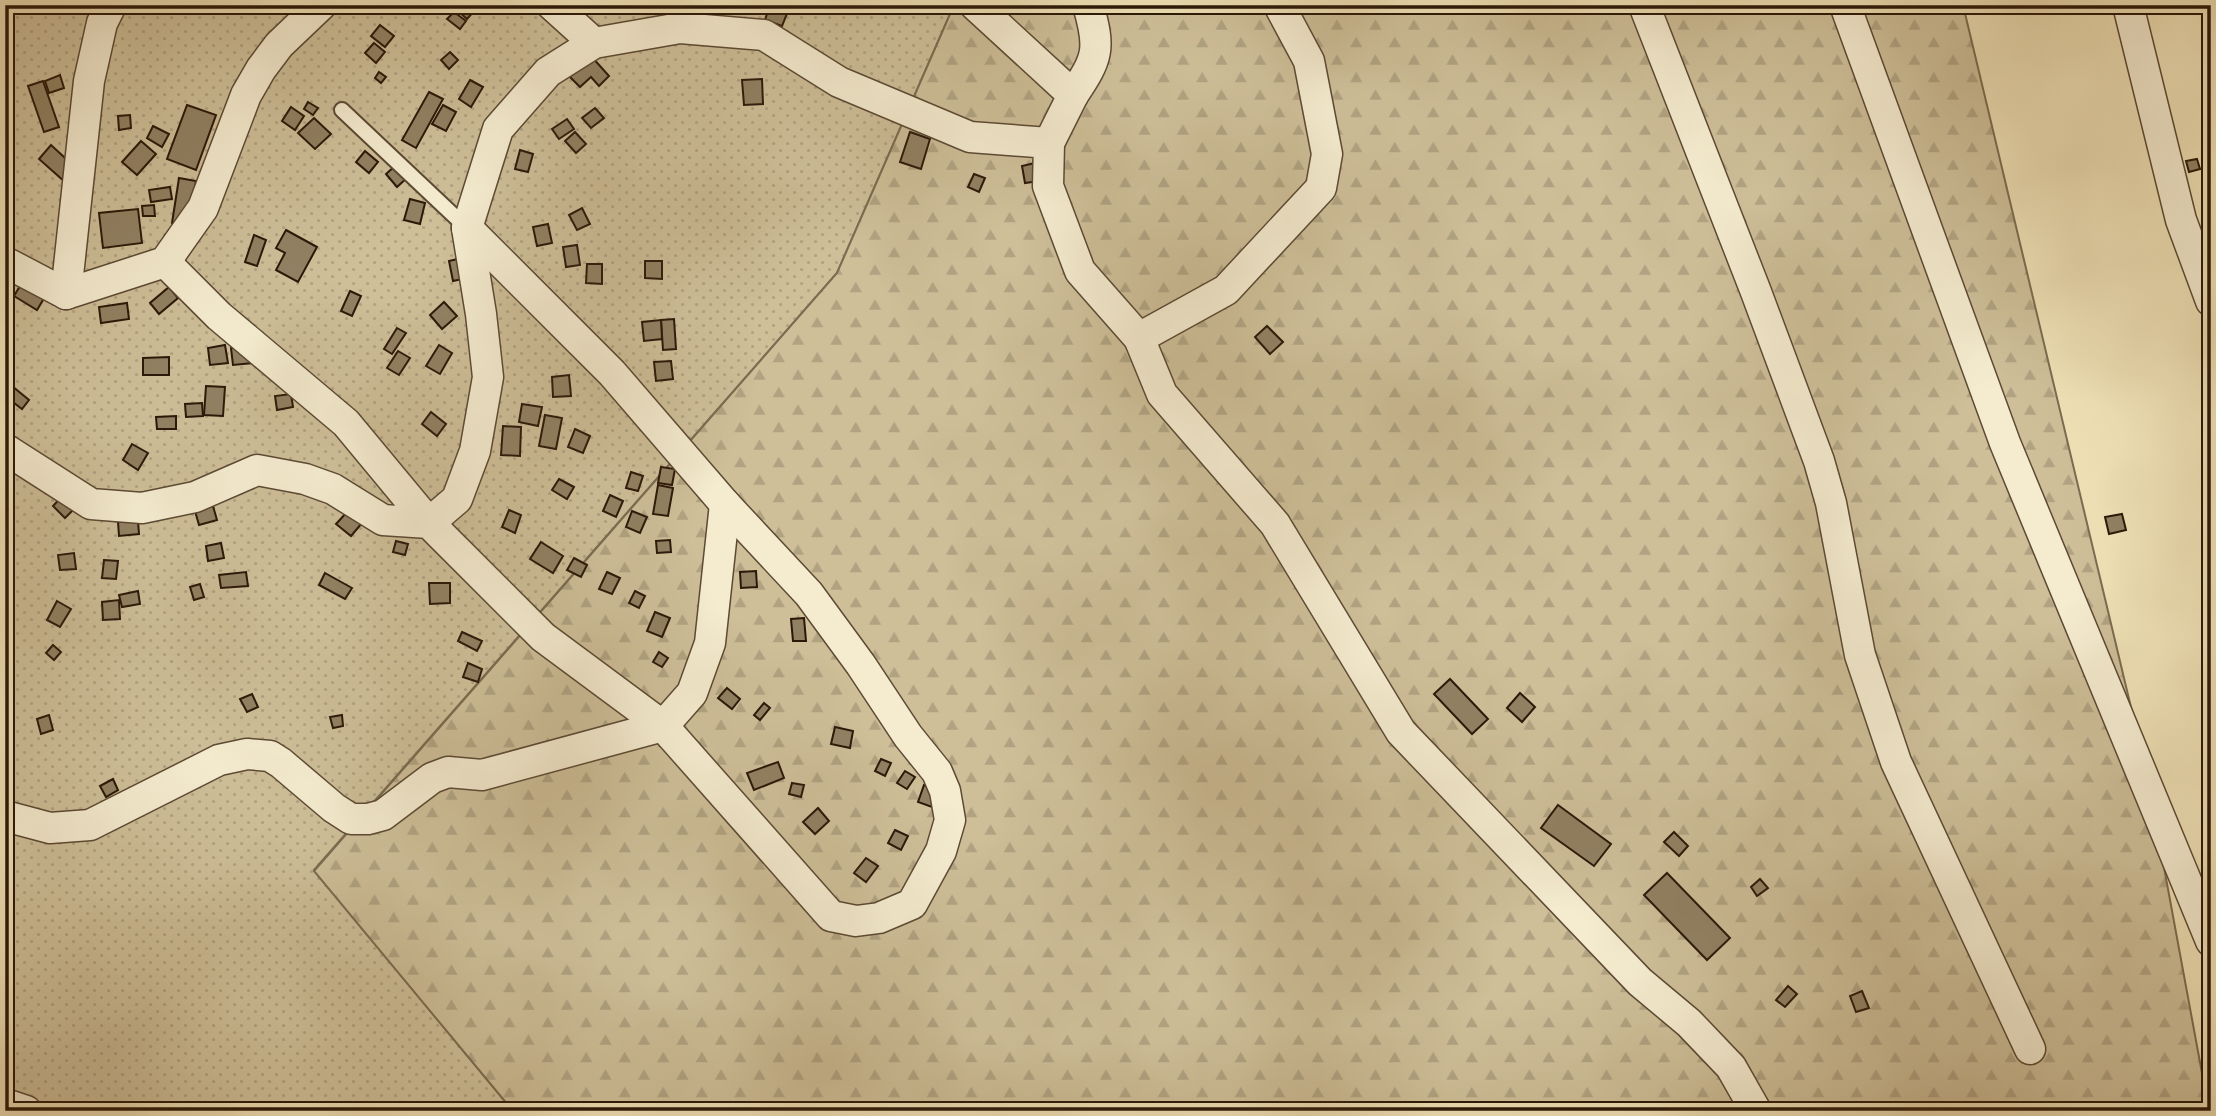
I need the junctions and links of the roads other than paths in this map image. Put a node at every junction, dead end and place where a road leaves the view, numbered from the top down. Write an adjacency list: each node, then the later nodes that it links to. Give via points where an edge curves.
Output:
1 (111, 5): 17 (street, via 102,23 89,81)
2 (321, 5): 16 (street, via 261,69 246,95 203,208)
3 (552, 5): 10 (street)
4 (975, 5): 11 (street)
5 (1088, 5): 11 (street, via 1097,36 1093,65)
6 (1279, 5): 19 (street, via 1310,61 1327,154 1321,188 1226,290)
7 (1644, 5): 26 (street, via 1819,461 1860,655 1896,762)
8 (1845, 5): 25 (street, via 2005,443)
9 (2128, 5): 18 (street, via 2181,220)
10 (594, 43): 13 (street, via 680,28 764,35 839,82 970,137); 14 (street, via 548,72 498,128)
11 (1073, 96): 13 (street)
12 (342, 110): 14 (lane)
13 (1049, 144): 19 (street, via 1048,186 1080,271)
14 (467, 228): 21 (street, via 612,373); 22 (street, via 488,377 475,451 457,499)
15 (5, 262): 17 (street)
16 (165, 262): 17 (street); 22 (street, via 219,316 346,423)
17 (66, 294)
18 (2211, 301)
19 (1139, 338): 29 (street, via 1162,394 1275,524 1401,732 1640,982 1731,1067)
20 (5, 449): 22 (street, via 91,504 142,508 168,503 195,497 257,470 333,489 383,520)
21 (725, 503): 23 (street, via 710,643 692,693); 23 (street, via 809,594 937,772 950,820 941,851 912,904 856,921 831,916)
22 (429, 523): 23 (street, via 543,637)
23 (663, 726): 24 (street, via 482,775 447,772 383,815 368,820 351,819 334,808 270,756 247,754 219,760 90,825 50,828)
24 (5, 816)
25 (2211, 941)
26 (2030, 1049)
27 (5, 1104): 28 (street)
28 (26, 1111)
29 (1756, 1111)

